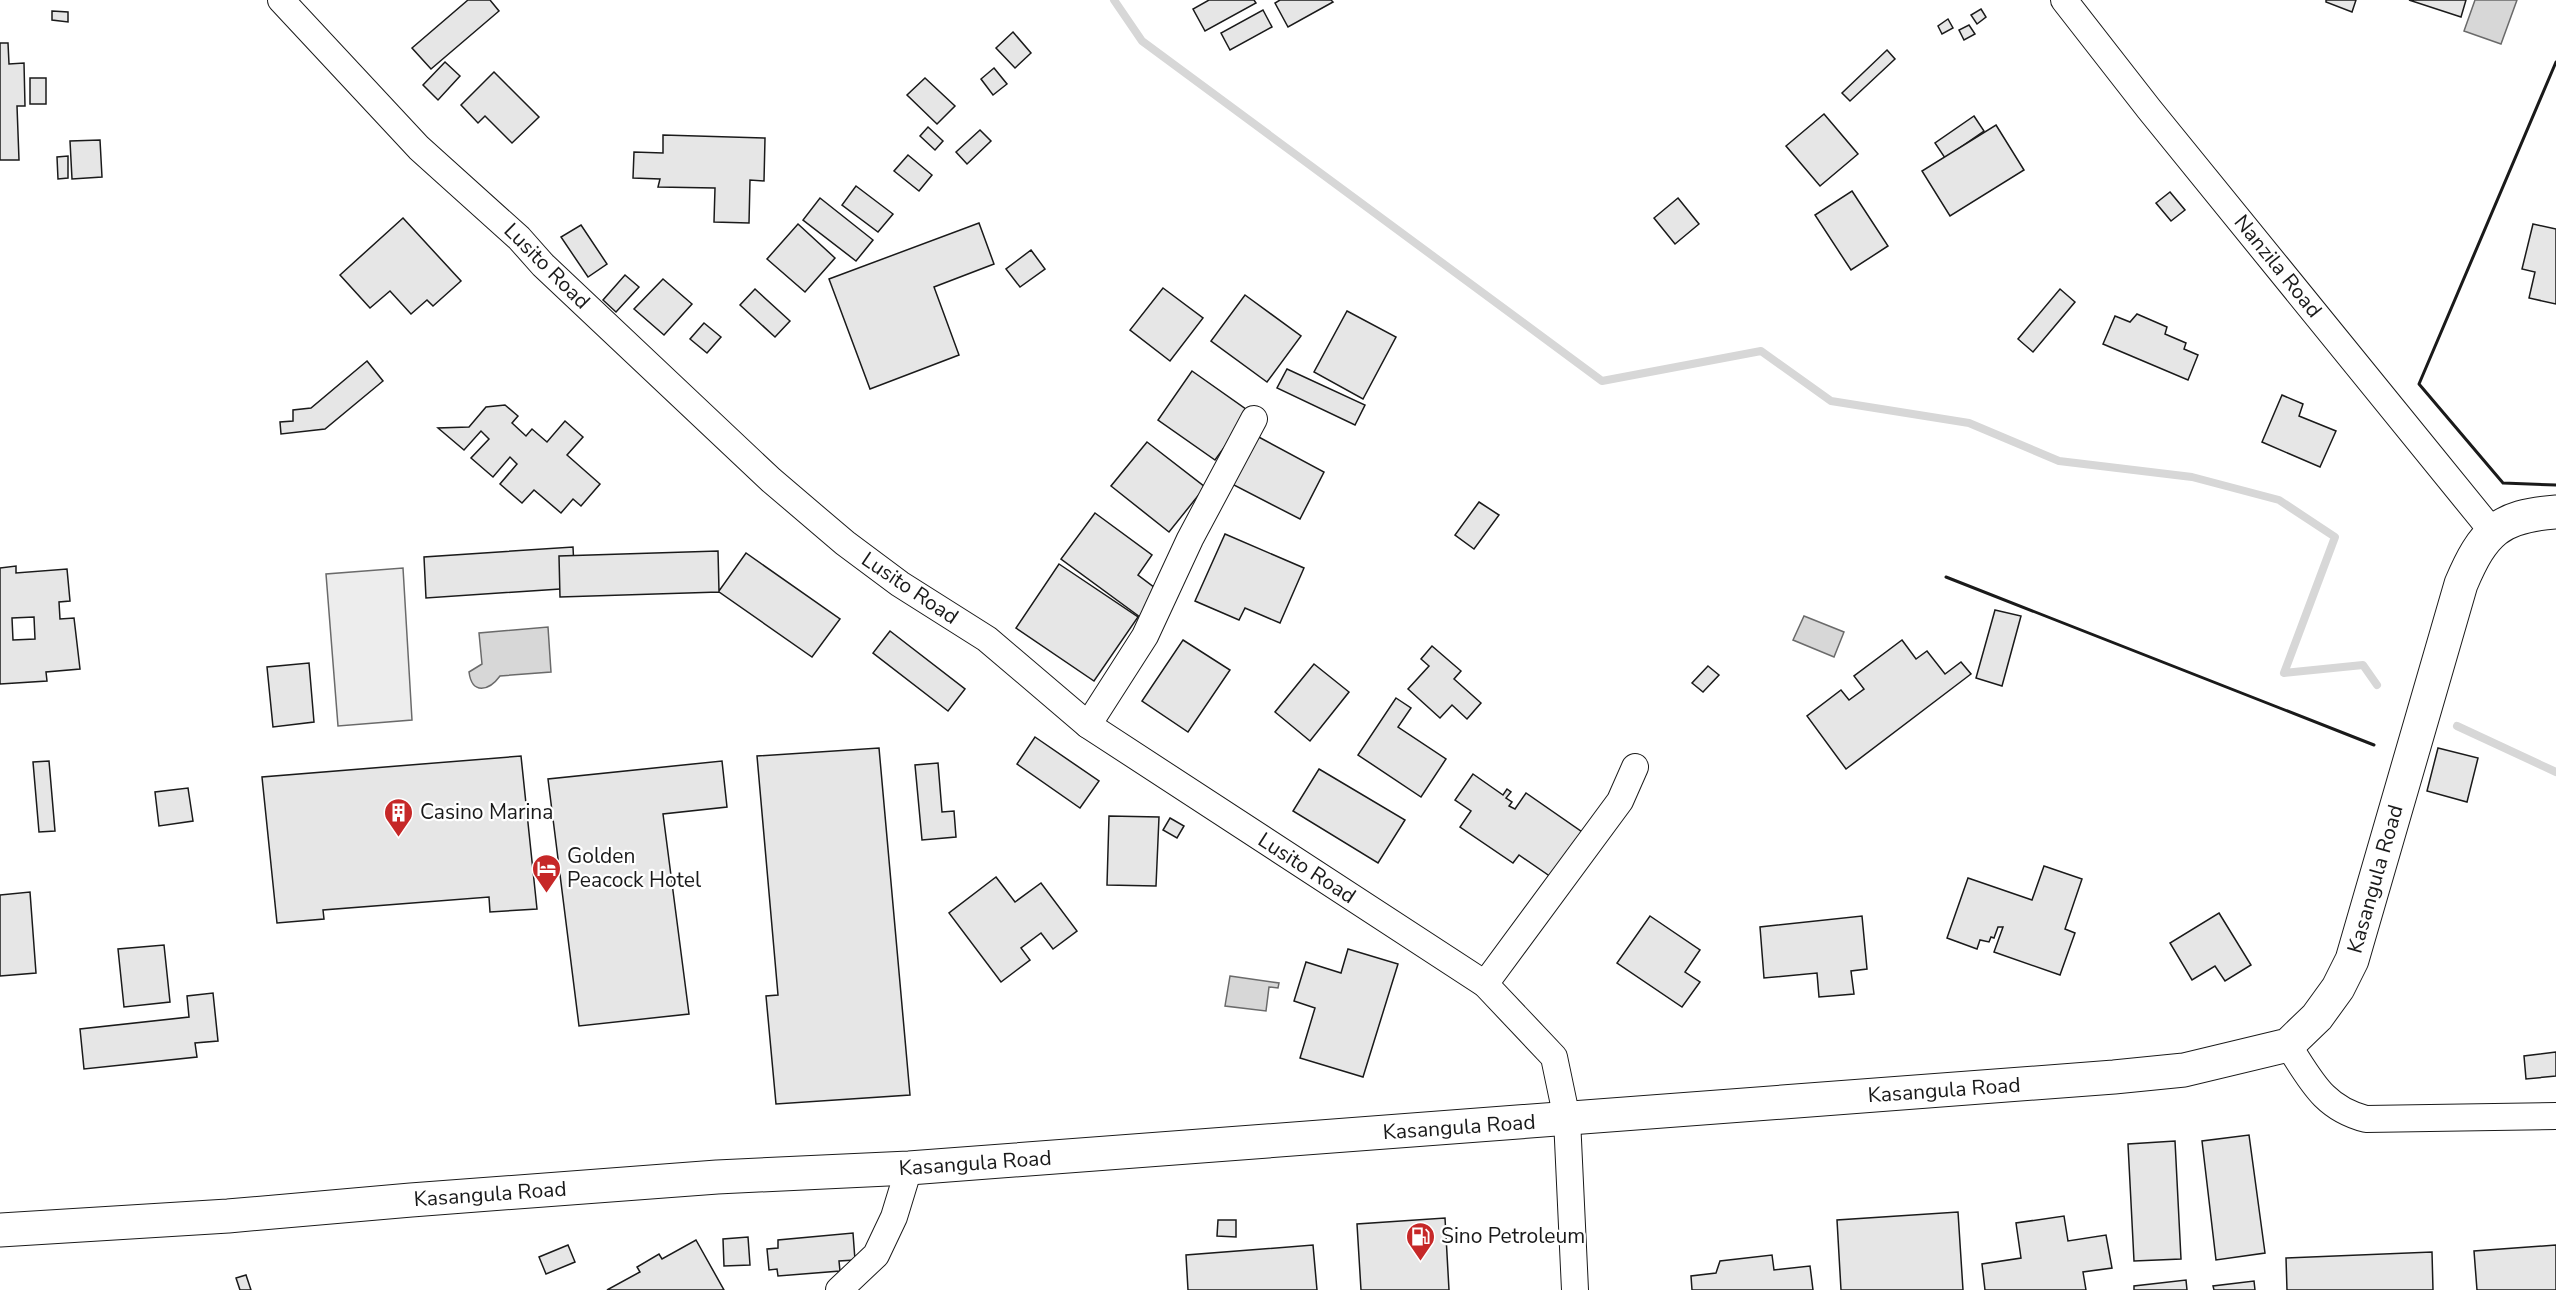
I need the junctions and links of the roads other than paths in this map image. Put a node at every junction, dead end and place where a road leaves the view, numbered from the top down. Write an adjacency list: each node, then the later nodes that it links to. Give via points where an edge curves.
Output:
1 (281, 0): 6 (street, Lusito Road, via 419,148 519,238 771,480 900,584 987,639)
2 (2064, 0): 5 (street, Nanzila Road)
3 (1254, 419): 6 (street, via 1190,539 1145,636)
4 (2556, 512): 5 (main road, Kasangula Road, via 2508,521)
5 (2492, 531): 9 (main road, Kasangula Road, via 2474,554 2461,584 2352,960 2317,1017)
6 (1088, 725): 8 (street, Lusito Road)
7 (1635, 767): 8 (street, via 1620,801)
8 (1485, 984): 11 (street, Lusito Road, via 1554,1057)
9 (2288, 1045): 10 (street, via 2318,1091 2346,1114 2367,1119); 11 (main road, Kasangula Road, via 2184,1070)
10 (2556, 1116)
11 (1567, 1119): 12 (main road, Kasangula Road); 15 (street, Lusito Road)
12 (909, 1168): 13 (main road, Kasangula Road, via 705,1178); 14 (street, via 894,1217 876,1255)
13 (0, 1230)
14 (839, 1290)
15 (1575, 1290)

